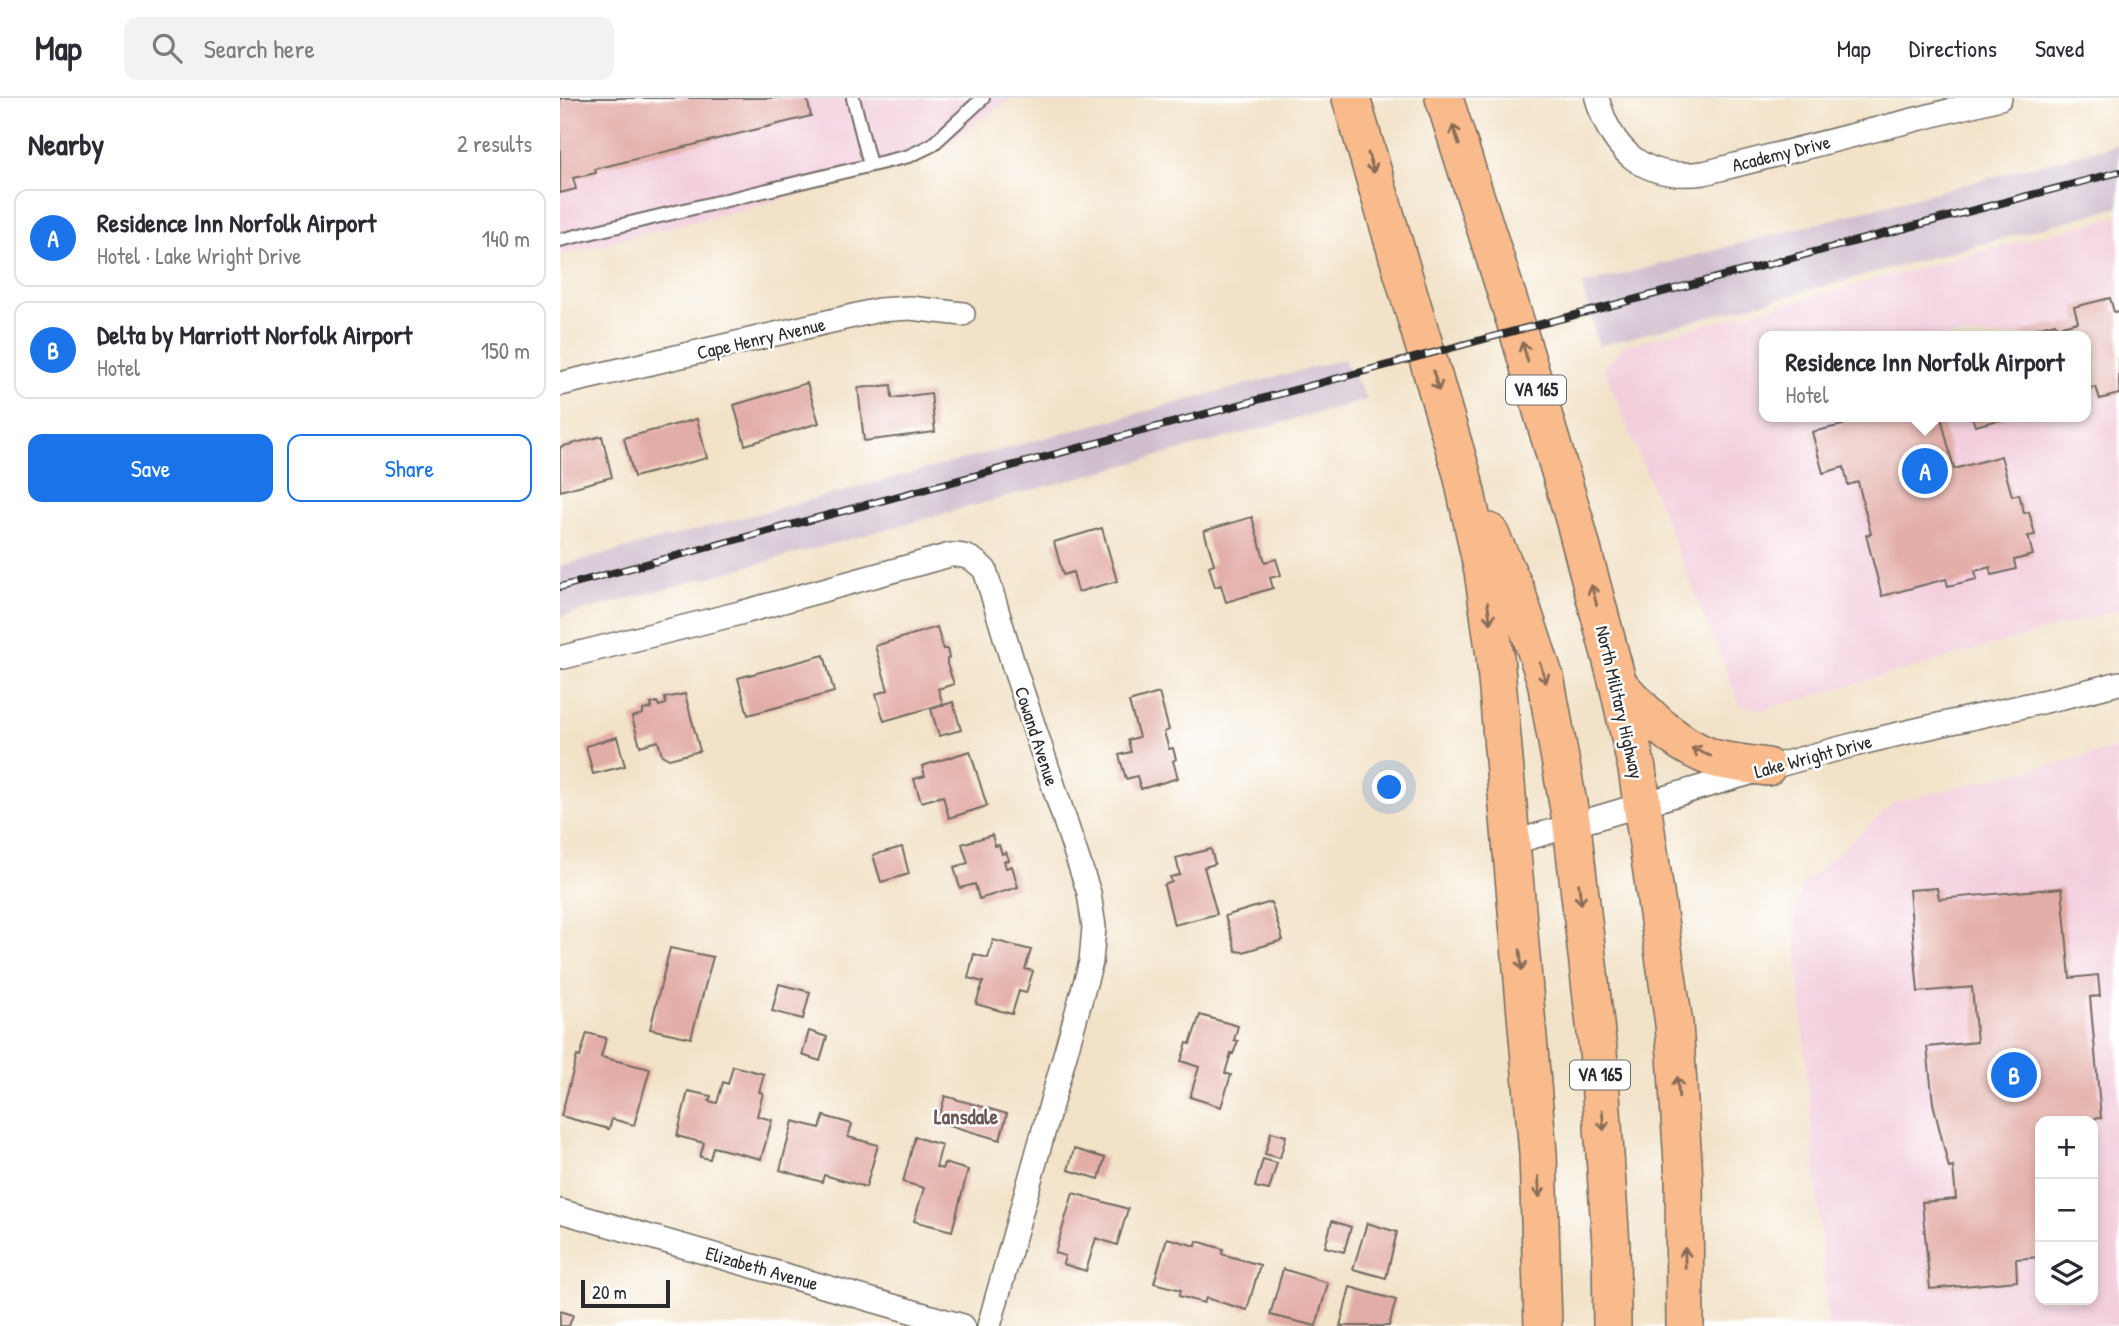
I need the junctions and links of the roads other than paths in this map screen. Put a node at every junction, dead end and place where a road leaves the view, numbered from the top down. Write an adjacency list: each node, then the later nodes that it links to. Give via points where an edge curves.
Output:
1 (853, 98): 7 (lane)
2 (983, 98): 7 (lane, via 932,145)
3 (1351, 98): 11 (main road, VA 165, one-way to 11)
4 (1444, 98): 14 (main road, North Military Highway / VA 165, one-way to 4, via 1522,342)
5 (1597, 98): 6 (street, Academy Drive, via 1604,123 1622,148 1661,172 1684,175)
6 (2000, 98)
7 (870, 165): 8 (lane)
8 (560, 240)
9 (963, 314): 10 (street, Cape Henry Avenue, via 910,307 879,310)
10 (560, 384)
11 (1462, 474): 17 (main road, VA 165, one-way to 17, via 1516,592 1546,681); 18 (main road, one-way to 18, via 1495,656)
12 (564, 657): 21 (street, Cowand Avenue, via 950,555 974,559 985,570 1089,893 1094,927 1091,962)
13 (2119, 683): 15 (street, Lake Wright Drive)
14 (1618, 684): 15 (main road, one-way to 14, via 1714,758 1685,746); 16 (main road, North Military Highway / VA 165)
15 (1767, 767): 16 (street, Lake Wright Drive)
16 (1642, 806): 17 (street, Lake Wright Drive); 24 (main road, North Military Highway / VA 165, one-way to 16, via 1684,1179 1674,1024)
17 (1572, 826): 18 (street, Lake Wright Drive); 23 (main road, VA 165, one-way to 23, via 1598,1050)
18 (1511, 843): 22 (main road, one-way to 22, via 1538,1153)
19 (560, 1211): 20 (street, Elizabeth Avenue)
20 (963, 1326)
21 (989, 1326)
22 (1543, 1326)
23 (1612, 1326)
24 (1685, 1326)

